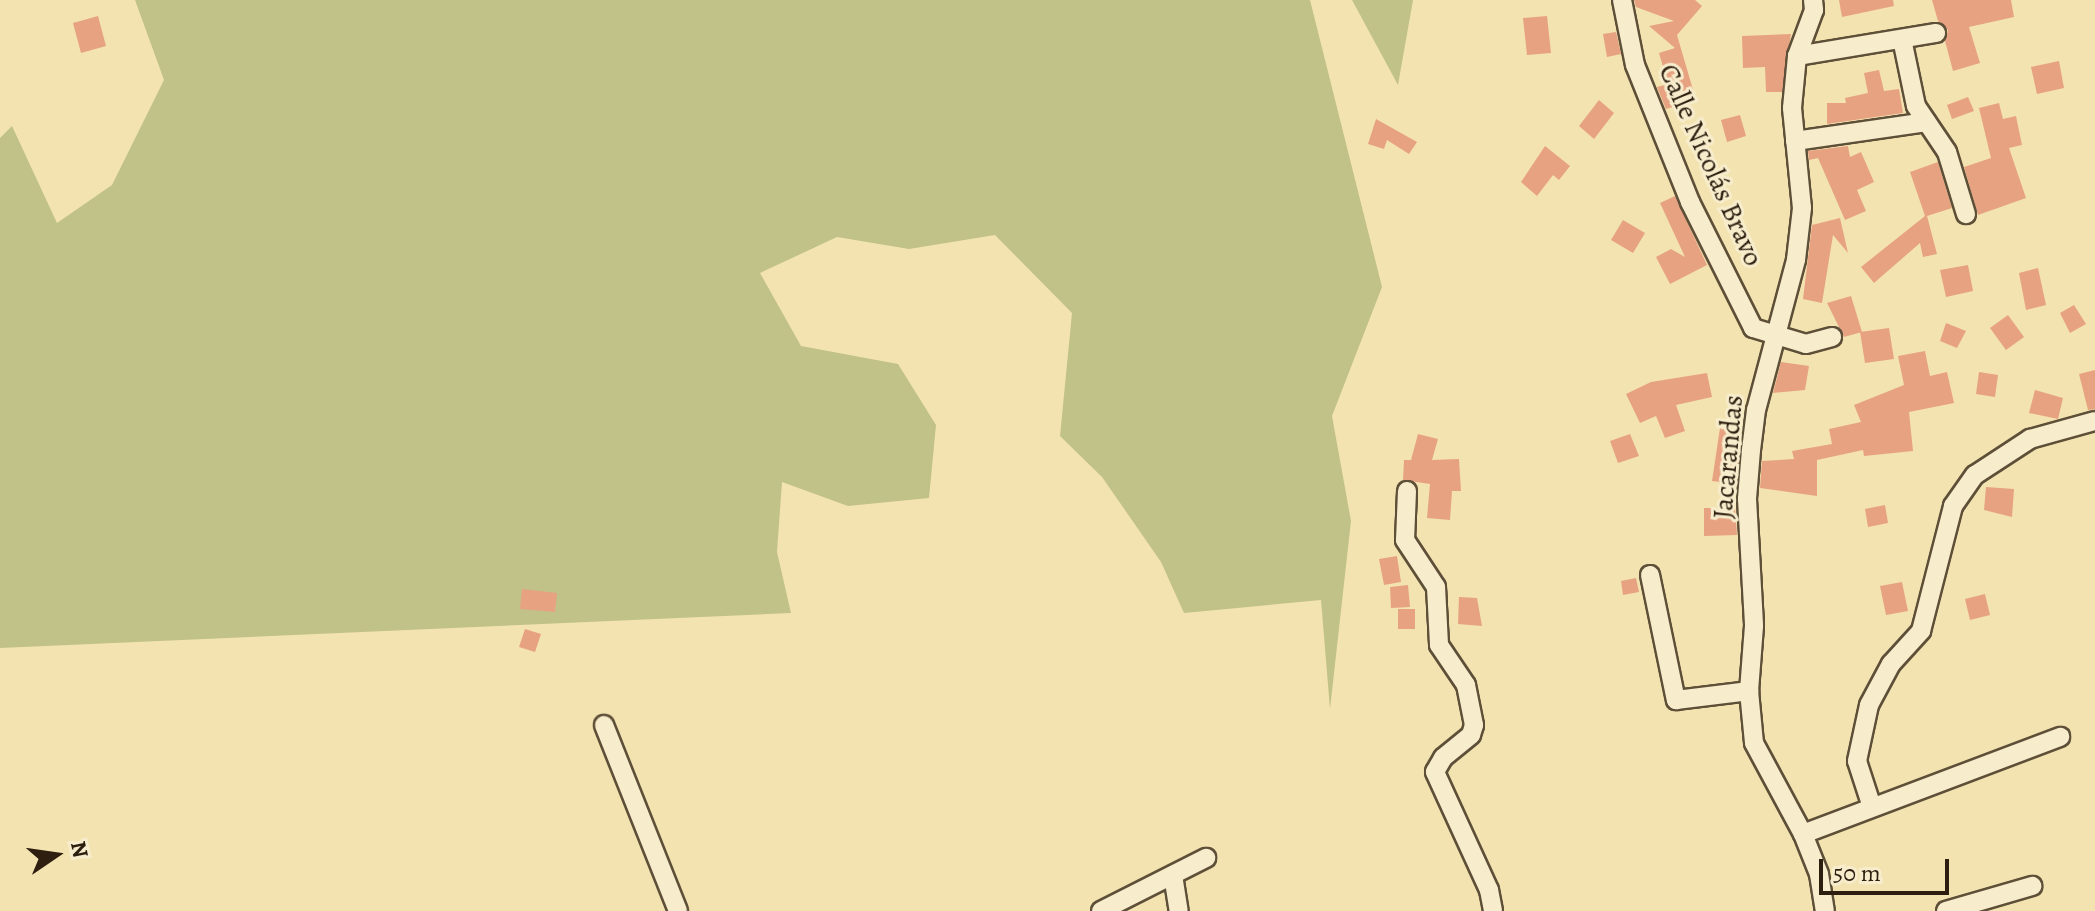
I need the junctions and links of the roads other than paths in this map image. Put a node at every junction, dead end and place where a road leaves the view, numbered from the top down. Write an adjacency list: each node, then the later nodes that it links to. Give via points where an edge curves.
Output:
1 (1622, 0): 10 (street, Calle Nicolás Bravo, via 1635,65 1690,202 1753,328)
2 (1813, 0): 5 (street, Jacarandas)
3 (1936, 33): 4 (street)
4 (1902, 39): 5 (street); 6 (street, via 1916,106)
5 (1797, 56): 7 (street, Jacarandas)
6 (1927, 122): 7 (street); 8 (street, via 1947,152)
7 (1795, 141): 10 (street, Jacarandas, via 1802,208 1796,260)
8 (1966, 214)
9 (1832, 337): 10 (street, via 1806,344)
10 (1773, 338): 14 (street, Jacarandas, via 1756,410 1747,499 1754,626)
11 (2095, 421): 17 (street, via 2030,439 1975,475 1953,506 1921,631 1891,664 1869,705 1857,761)
12 (1407, 491): 25 (street, via 1405,540 1436,587 1439,645 1466,685 1474,725 1471,735 1443,758 1435,772 1489,890)
13 (1650, 575): 14 (street, via 1676,700)
14 (1749, 691): 18 (street, Jacarandas, via 1754,743)
15 (604, 725): 22 (street)
16 (2060, 737): 17 (street)
17 (1871, 804): 18 (street)
18 (1803, 834): 26 (street, Jacarandas, via 1819,874)
19 (1206, 858): 20 (street)
20 (1173, 875): 23 (street); 24 (street)
21 (2032, 886): 27 (street)
22 (678, 911)
23 (1101, 911)
24 (1179, 911)
25 (1493, 911)
26 (1825, 911)
27 (1946, 911)

